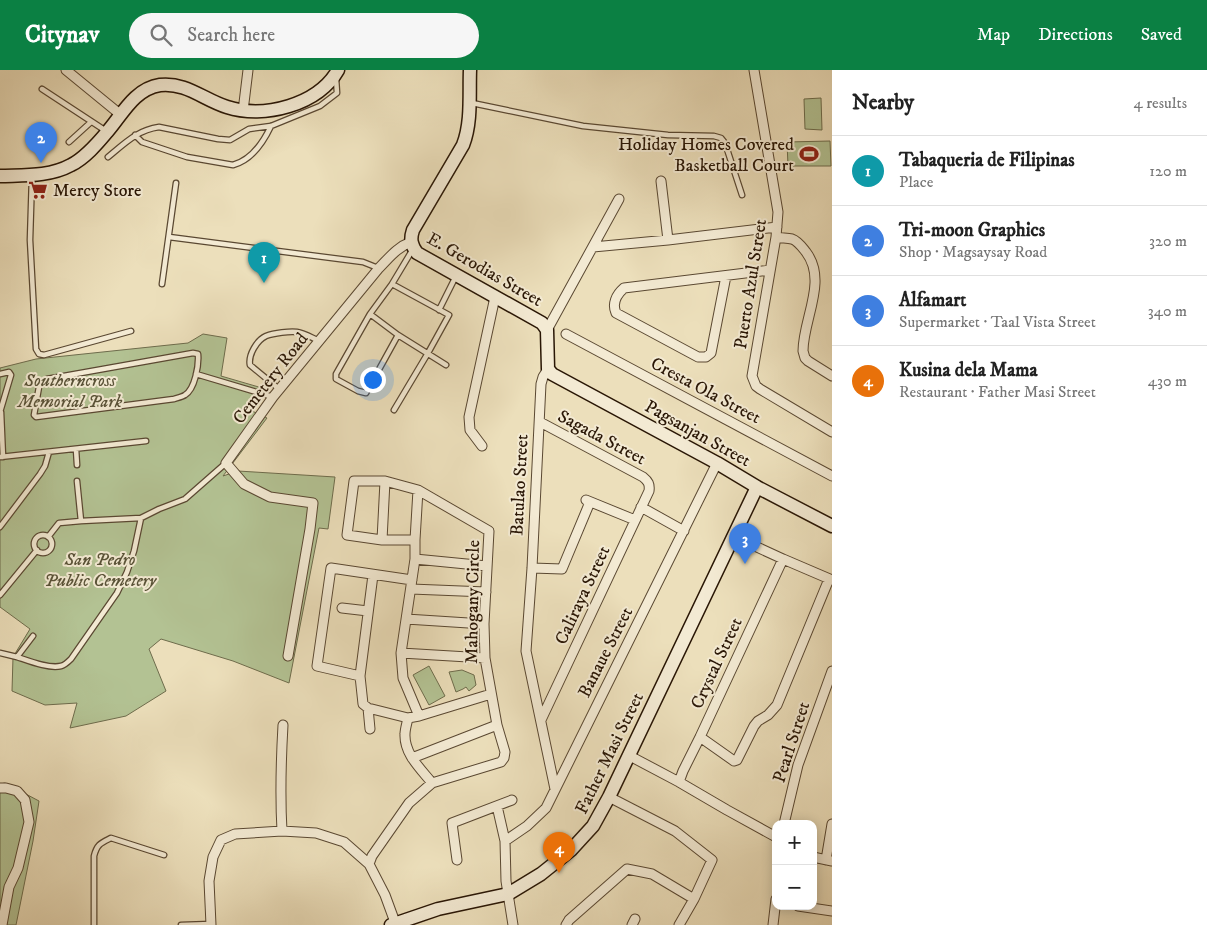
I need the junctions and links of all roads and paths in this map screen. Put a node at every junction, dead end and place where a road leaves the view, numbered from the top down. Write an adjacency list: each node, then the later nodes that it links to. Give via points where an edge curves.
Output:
1 (66, 70): 9 (street)
2 (248, 70): 8 (street)
3 (470, 70): 7 (street, E. Gerodias Street)
4 (754, 70): 22 (street, Puerto Azul Street, via 778,212)
5 (337, 72): 8 (street, via 320,91 295,104 268,111); 11 (lane, via 337,93 320,106)
6 (42, 89): 10 (lane)
7 (469, 102): 20 (lane, via 583,126 721,138); 26 (street, E. Gerodias Street, via 466,138 413,230)
8 (243, 111): 9 (street, via 179,86 158,85 140,92)
9 (120, 115): 12 (street)
10 (91, 122): 12 (lane); 14 (lane)
11 (272, 126): 13 (lane, via 249,129 230,140 158,127); 13 (lane, via 260,146 240,163 233,164 187,157 142,142)
12 (108, 132): 16 (street, via 90,151 70,165 44,174)
13 (135, 135): 15 (lane)
14 (69, 142)
15 (108, 157)
16 (32, 174): 17 (street); 38 (lane, via 30,240 36,349 44,355)
17 (0, 176)
18 (662, 181): 25 (street)
19 (176, 183): 23 (lane)
20 (742, 196)
21 (619, 199): 27 (street, Batulao Street)
22 (777, 227): 24 (street, Puerto Azul Street); 25 (street)
23 (169, 237): 28 (lane, via 363,262); 32 (lane)
24 (776, 237): 29 (street, Puerto Azul Street); 47 (street, via 792,239 809,256 815,284 803,351 808,361)
25 (668, 240): 27 (street)
26 (412, 245): 28 (street, Cemetery Road, via 404,244); 30 (street, E. Gerodias Street, via 417,253); 33 (lane)
27 (593, 247): 37 (street, Batulao Street)
28 (379, 268): 41 (street, Cemetery Road)
29 (770, 270): 31 (street); 52 (street, Puerto Azul Street, via 752,371 753,381 760,389)
30 (457, 275): 34 (street, E. Gerodias Street); 35 (lane)
31 (726, 276): 31 (street, via 624,288 614,303 614,309 698,357 706,357 711,353)
32 (162, 284)
33 (392, 284): 35 (lane); 36 (lane)
34 (496, 297): 37 (street, E. Gerodias Street, via 538,319); 54 (street, via 469,417 470,430)
35 (439, 310): 42 (lane, via 448,315)
36 (370, 314): 40 (lane); 40 (lane, via 336,379 366,392)
37 (547, 330): 44 (street, Batulao Street)
38 (131, 331)
39 (566, 334): 61 (street, Cresta Ola Street)
40 (398, 335): 42 (lane)
41 (319, 341): 48 (street, Cemetery Road); 48 (lane, via 291,331 265,336 253,349 250,364)
42 (428, 354): 43 (lane); 49 (lane)
43 (446, 366)
44 (548, 369): 51 (street, Batulao Street, via 541,384); 59 (street, Pagsanjan Street)
45 (0, 374): 50 (lane, via 9,372 11,375)
46 (196, 374): 46 (lane, via 191,390 174,399 34,415 40,386 47,379 193,353 198,354); 48 (lane)
47 (832, 376)
48 (276, 393): 58 (street, Cemetery Road)
49 (394, 410)
50 (0, 412): 57 (lane)
51 (540, 422): 64 (street, Sagada Street); 82 (street, Batulao Street)
52 (832, 432)
53 (146, 441): 55 (lane)
54 (482, 446)
55 (76, 449): 56 (lane); 60 (lane)
56 (49, 452): 57 (lane); 72 (lane, via 40,474)
57 (1, 457)
58 (226, 463): 68 (lane, via 185,499); 95 (street, via 244,484 270,497 313,503)
59 (717, 463): 65 (street, Pagsanjan Street); 73 (street, Banaue Street)
60 (77, 465)
61 (832, 476)
62 (77, 481): 70 (lane)
63 (385, 481): 66 (street, Mahogany Circle); 76 (street); 76 (street, Mahogany Circle, via 354,480 347,535)
64 (648, 482): 67 (street, Caliraya Street, via 649,491)
65 (757, 487): 71 (street, Pagsanjan Street); 74 (street, Father Masi Street)
66 (418, 490): 77 (street); 81 (street, Mahogany Circle, via 489,531)
67 (641, 507): 69 (street, Caliraya Street); 73 (street)
68 (141, 518): 70 (lane); 96 (lane, via 134,551 117,593 71,659 58,667)
69 (634, 520): 82 (street, via 588,501 562,569); 104 (street, Caliraya Street)
70 (81, 521): 75 (lane, via 60,523)
71 (831, 522)
72 (0, 526)
73 (684, 531): 114 (street, Banaue Street)
74 (734, 535): 80 (street); 109 (street, Father Masi Street)
75 (48, 537): 78 (lane, via 38,537 34,545); 78 (lane, via 52,542 50,550)
76 (382, 540): 77 (street)
77 (415, 540): 79 (street)
78 (37, 550): 87 (lane)
79 (415, 559): 81 (street); 85 (street)
80 (783, 559): 84 (street); 108 (street, Crystal Street)
81 (488, 566): 86 (street, Mahogany Circle)
82 (532, 568): 104 (street, Batulao Street, via 526,651)
83 (373, 575): 85 (street); 89 (street); 99 (street, via 331,568 317,666)
84 (831, 579): 108 (street, via 776,706 768,716 758,720 737,760)
85 (411, 584): 86 (street); 90 (street)
86 (486, 592): 91 (street, Mahogany Circle)
87 (0, 594)
88 (342, 608): 89 (street)
89 (368, 611): 99 (street)
90 (406, 619): 91 (street); 94 (street)
91 (484, 624): 97 (street, Mahogany Circle)
92 (33, 636): 96 (lane)
93 (0, 653): 96 (lane)
94 (401, 653): 97 (street); 102 (street, via 403,678)
95 (288, 656)
96 (17, 657)
97 (484, 658): 100 (street, Mahogany Circle)
98 (832, 671): 118 (street, Pearl Street, via 798,765)
99 (360, 676): 101 (street, via 362,704)
100 (491, 694): 102 (street); 106 (street, Mahogany Circle)
101 (368, 708): 103 (street); 107 (street)
102 (419, 716): 103 (street)
103 (408, 718): 110 (street, via 406,747)
104 (540, 720): 114 (street, Batulao Street)
105 (283, 725): 120 (street)
106 (497, 725): 110 (street); 112 (street, Mahogany Circle, via 505,752 501,762)
107 (370, 729)
108 (700, 737): 111 (street, Crystal Street)
109 (628, 755): 111 (street); 115 (street, Father Masi Street)
110 (412, 758): 112 (street)
111 (679, 782): 121 (street)
112 (432, 783): 126 (street, via 409,803)
113 (0, 788): 134 (street, via 18,791 25,800 29,822 18,868 9,887)
114 (555, 789): 122 (street, Banaue Street, via 546,808 528,826)
115 (609, 797): 127 (street, Father Masi Street, via 593,826 572,850); 128 (street, via 675,832 712,860)
116 (512, 800): 117 (street)
117 (497, 806): 122 (street); 124 (street, via 452,823)
118 (785, 820)
119 (832, 824): 125 (street)
120 (282, 832): 126 (street, via 316,833 344,842); 132 (street, via 235,834 221,840 213,858 209,881)
121 (772, 835)
122 (505, 841): 127 (street)
123 (164, 855): 135 (lane, via 111,838 96,848)
124 (457, 860)
125 (829, 861)
126 (369, 864): 133 (street)
127 (508, 894): 133 (street, Father Masi Street, via 438,909); 137 (street)
128 (694, 899): 138 (street, via 652,874 627,869); 139 (street)
129 (817, 909): 131 (street)
130 (775, 910): 140 (street)
131 (832, 911)
132 (211, 924): 136 (lane)
133 (394, 924)
134 (2, 925)
135 (94, 925)
136 (181, 925)
137 (513, 925)
138 (566, 925)
139 (679, 925)
140 (773, 925)

